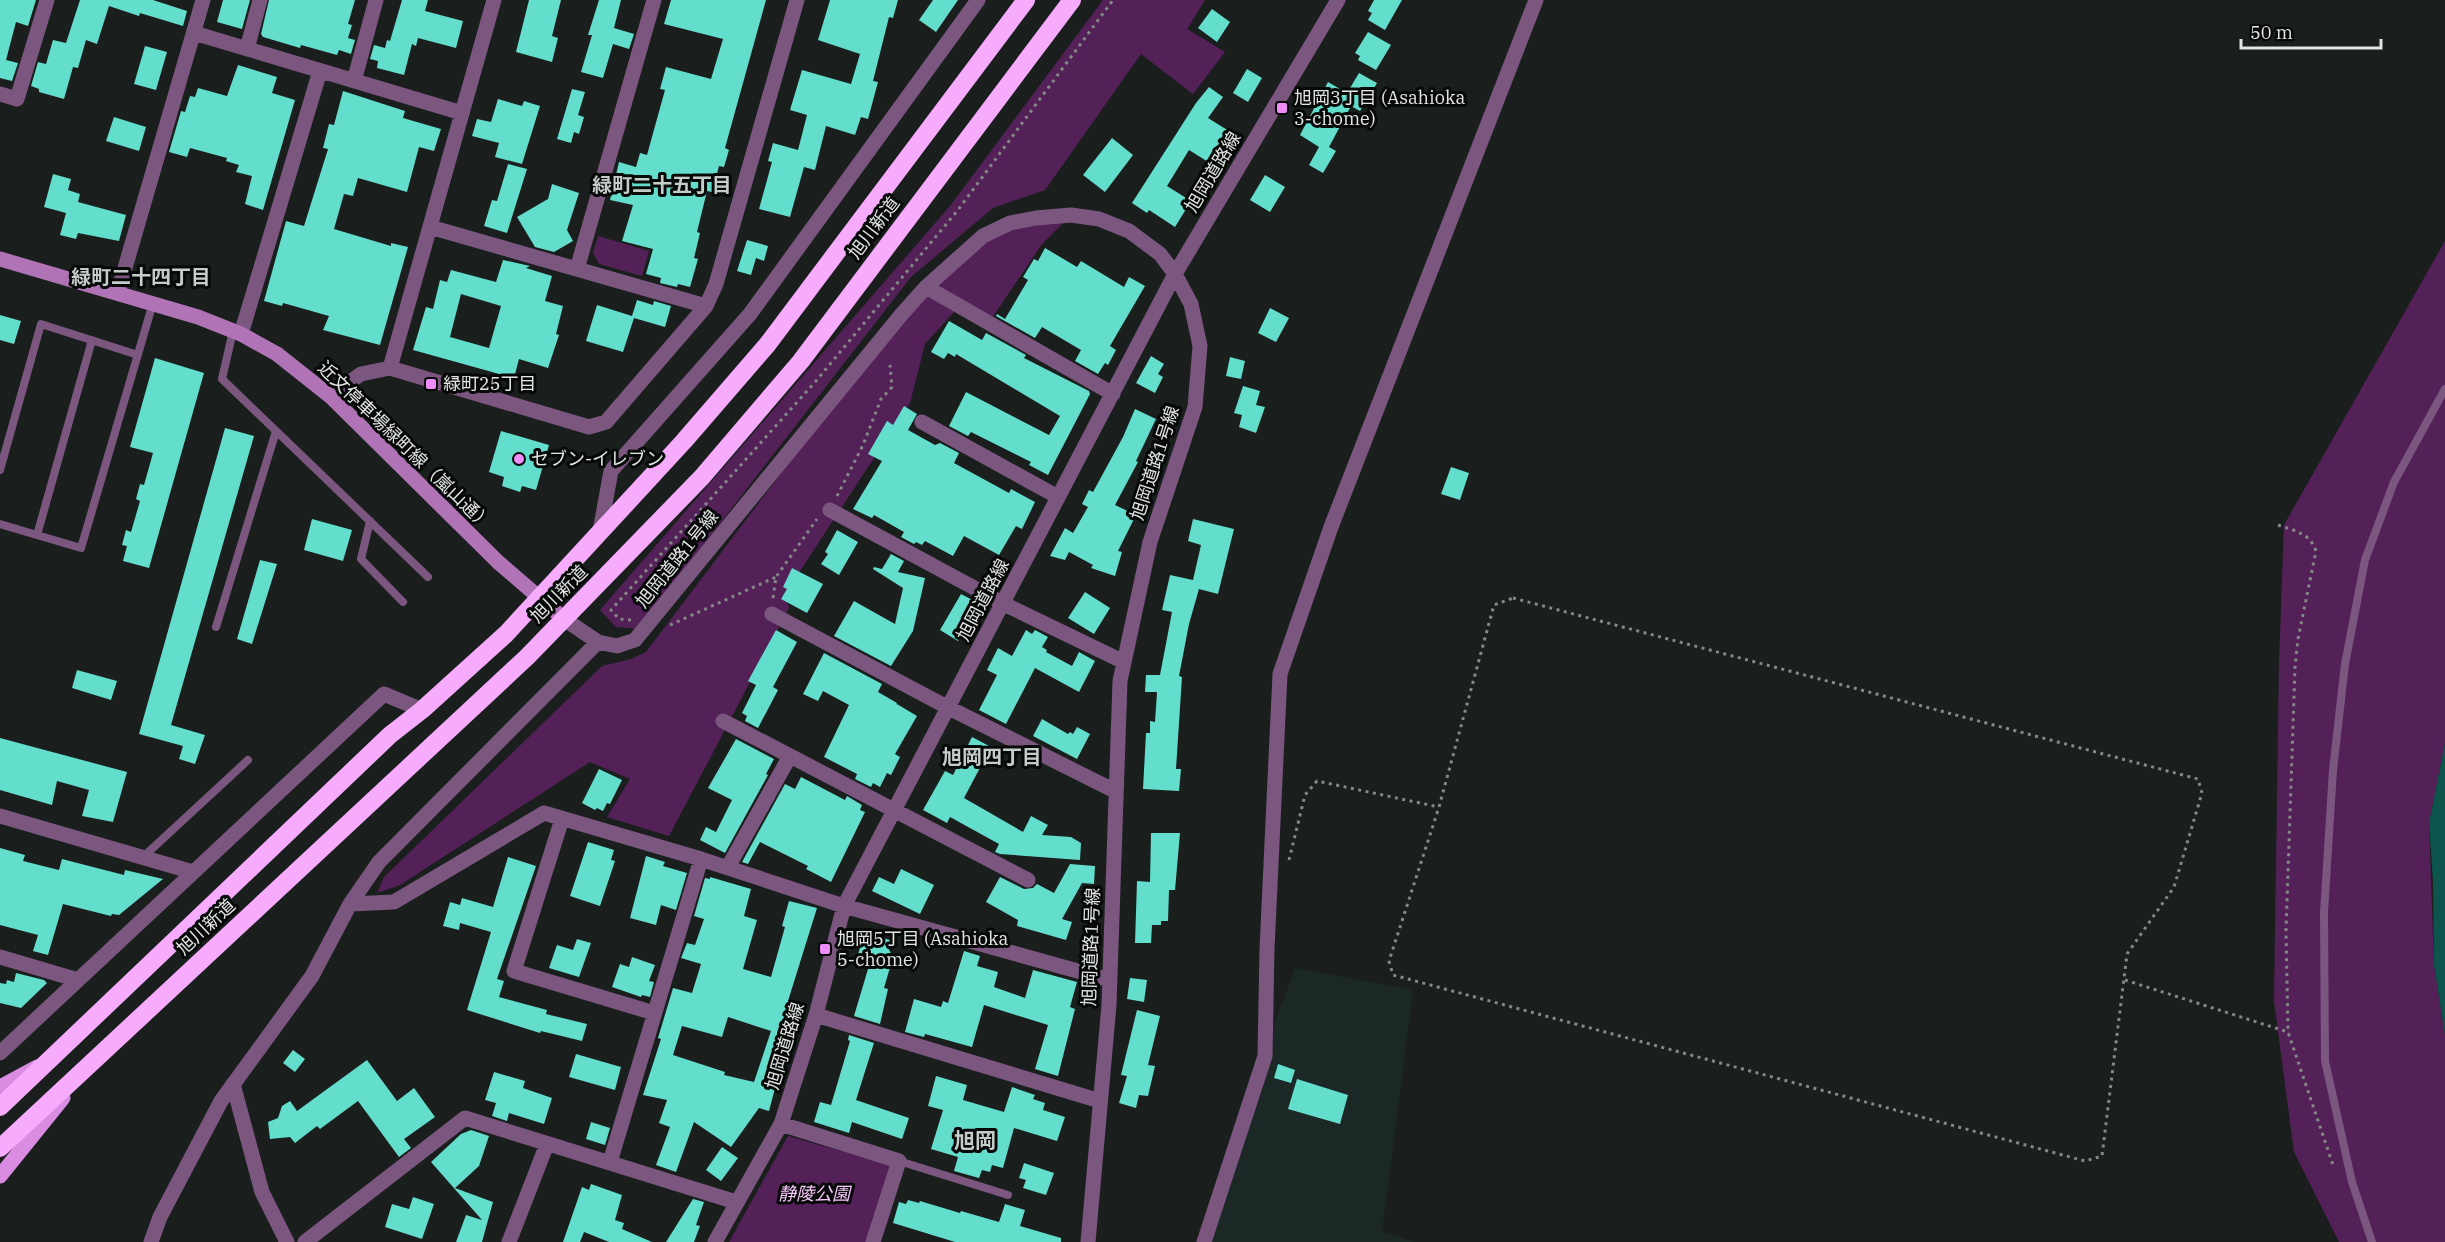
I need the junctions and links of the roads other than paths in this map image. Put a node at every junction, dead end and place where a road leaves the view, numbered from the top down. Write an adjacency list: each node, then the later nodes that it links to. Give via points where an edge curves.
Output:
1 (47, 0): 17 (street, via 17,99)
2 (203, 0): 13 (street)
3 (260, 0): 14 (street)
4 (376, 0): 16 (street)
5 (494, 0): 18 (street)
6 (654, 0): 21 (street)
7 (797, 0): 26 (street, via 716,284)
8 (978, 0): 41 (street, via 750,314 611,471)
9 (1026, 0): 41 (highway, 旭川新道, via 766,345)
10 (1072, 0): 48 (highway, 旭川新道, via 801,361 702,477)
11 (1338, 0): 22 (street, 旭岡道路線)
12 (1536, 0): 95 (street, via 1330,527 1280,674 1265,1056)
13 (194, 33): 14 (street); 24 (street)
14 (247, 49): 15 (street)
15 (320, 70): 16 (street); 27 (street)
16 (354, 81): 18 (street)
17 (0, 94)
18 (462, 113): 19 (street)
19 (430, 228): 21 (street); 30 (street)
20 (0, 259): 24 (main road, 近文停車場緑町線（嵐山通）)
21 (577, 269): 26 (street)
22 (1175, 274): 23 (street, 旭岡道路1号線, via 1160,254 1129,231 1099,219 1071,215 1010,223 983,236); 32 (street, 旭岡道路線); 51 (street, 旭岡道路1号線, via 1191,304 1200,346 1195,407 1150,542)
23 (926, 287): 32 (street); 50 (street, 旭岡道路1号線, via 635,640 617,646)
24 (118, 292): 25 (main road, 近文停車場緑町線（嵐山通）)
25 (153, 303): 27 (main road, 近文停車場緑町線（嵐山通）); 29 (lane)
26 (706, 306): 30 (street, via 606,422 589,427)
27 (237, 332): 33 (main road, 近文停車場緑町線（嵐山通）, via 277,354); 35 (lane, via 222,379)
28 (92, 340): 29 (lane); 36 (lane, via 41,324); 42 (lane)
29 (138, 355): 42 (lane, via 81,548)
30 (390, 368): 33 (street, via 361,374)
31 (2445, 389): 96 (lane, via 2412,446 2365,560 2345,664 2328,838 2325,1061 2352,1182)
32 (1113, 394): 37 (street, 旭岡道路線)
33 (330, 396): 44 (main road, 近文停車場緑町線（嵐山通）, via 498,562)
34 (922, 422): 37 (street)
35 (276, 431): 39 (lane); 49 (lane)
36 (0, 471)
37 (1058, 497): 46 (street, 旭岡道路線)
38 (830, 510): 46 (street)
39 (370, 521): 43 (lane); 45 (lane, via 361,560)
40 (0, 525): 42 (lane)
41 (600, 531): 44 (highway, 旭川新道)
42 (37, 535)
43 (428, 577)
44 (540, 598): 48 (main road, 近文停車場緑町線（嵐山通）); 53 (highway, 旭川新道)
45 (403, 602)
46 (1004, 604): 51 (street); 52 (street, 旭岡道路線)
47 (772, 614): 52 (street)
48 (564, 619): 50 (street); 75 (highway, 旭川新道)
49 (216, 627)
50 (598, 642): 66 (street, via 379,862)
51 (1124, 662): 57 (street, 旭岡道路1号線)
52 (947, 707): 57 (street); 58 (street, 旭岡道路線)
53 (422, 710): 64 (street, via 384,694); 74 (highway, 旭川新道, via 390,735)
54 (723, 721): 55 (street)
55 (790, 756): 58 (street); 63 (street)
56 (248, 760): 61 (lane)
57 (1115, 790): 70 (street, 旭岡道路1号線)
58 (893, 809): 65 (street); 67 (street, 旭岡道路線)
59 (0, 816): 61 (street)
60 (562, 819): 62 (street); 66 (street, via 543,813 394,902); 71 (street, via 514,970)
61 (142, 858): 64 (street)
62 (701, 859): 63 (street); 71 (street)
63 (728, 867): 67 (street)
64 (193, 872): 69 (street)
65 (1028, 880)
66 (350, 904): 76 (street, via 312,976)
67 (844, 906): 70 (street); 72 (street, 旭岡道路線)
68 (0, 957): 69 (street)
69 (78, 980): 73 (street)
70 (1110, 980): 78 (street, 旭岡道路1号線)
71 (654, 1012): 84 (street)
72 (816, 1015): 78 (street); 80 (street, 旭岡道路線)
73 (0, 1053)
74 (50, 1060): 77 (main road); 79 (highway, 旭川新道)
75 (93, 1060): 82 (highway, 旭川新道); 85 (main road)
76 (233, 1084): 88 (street, via 177,1185); 89 (street, via 262,1192)
77 (0, 1087)
78 (1100, 1101): 94 (street, 旭岡道路1号線)
79 (0, 1107)
80 (781, 1124): 83 (street); 87 (street, 旭岡道路線)
81 (547, 1144): 84 (street); 90 (street, via 465,1118); 91 (street)
82 (0, 1148)
83 (899, 1161): 86 (lane); 93 (street)
84 (610, 1162): 87 (street)
85 (0, 1176)
86 (1008, 1195)
87 (736, 1202): 92 (street, 旭岡道路線)
88 (151, 1242)
89 (287, 1242)
90 (305, 1242)
91 (509, 1242)
92 (714, 1242)
93 (873, 1242)
94 (1088, 1242)
95 (1204, 1242)
96 (2372, 1242)

